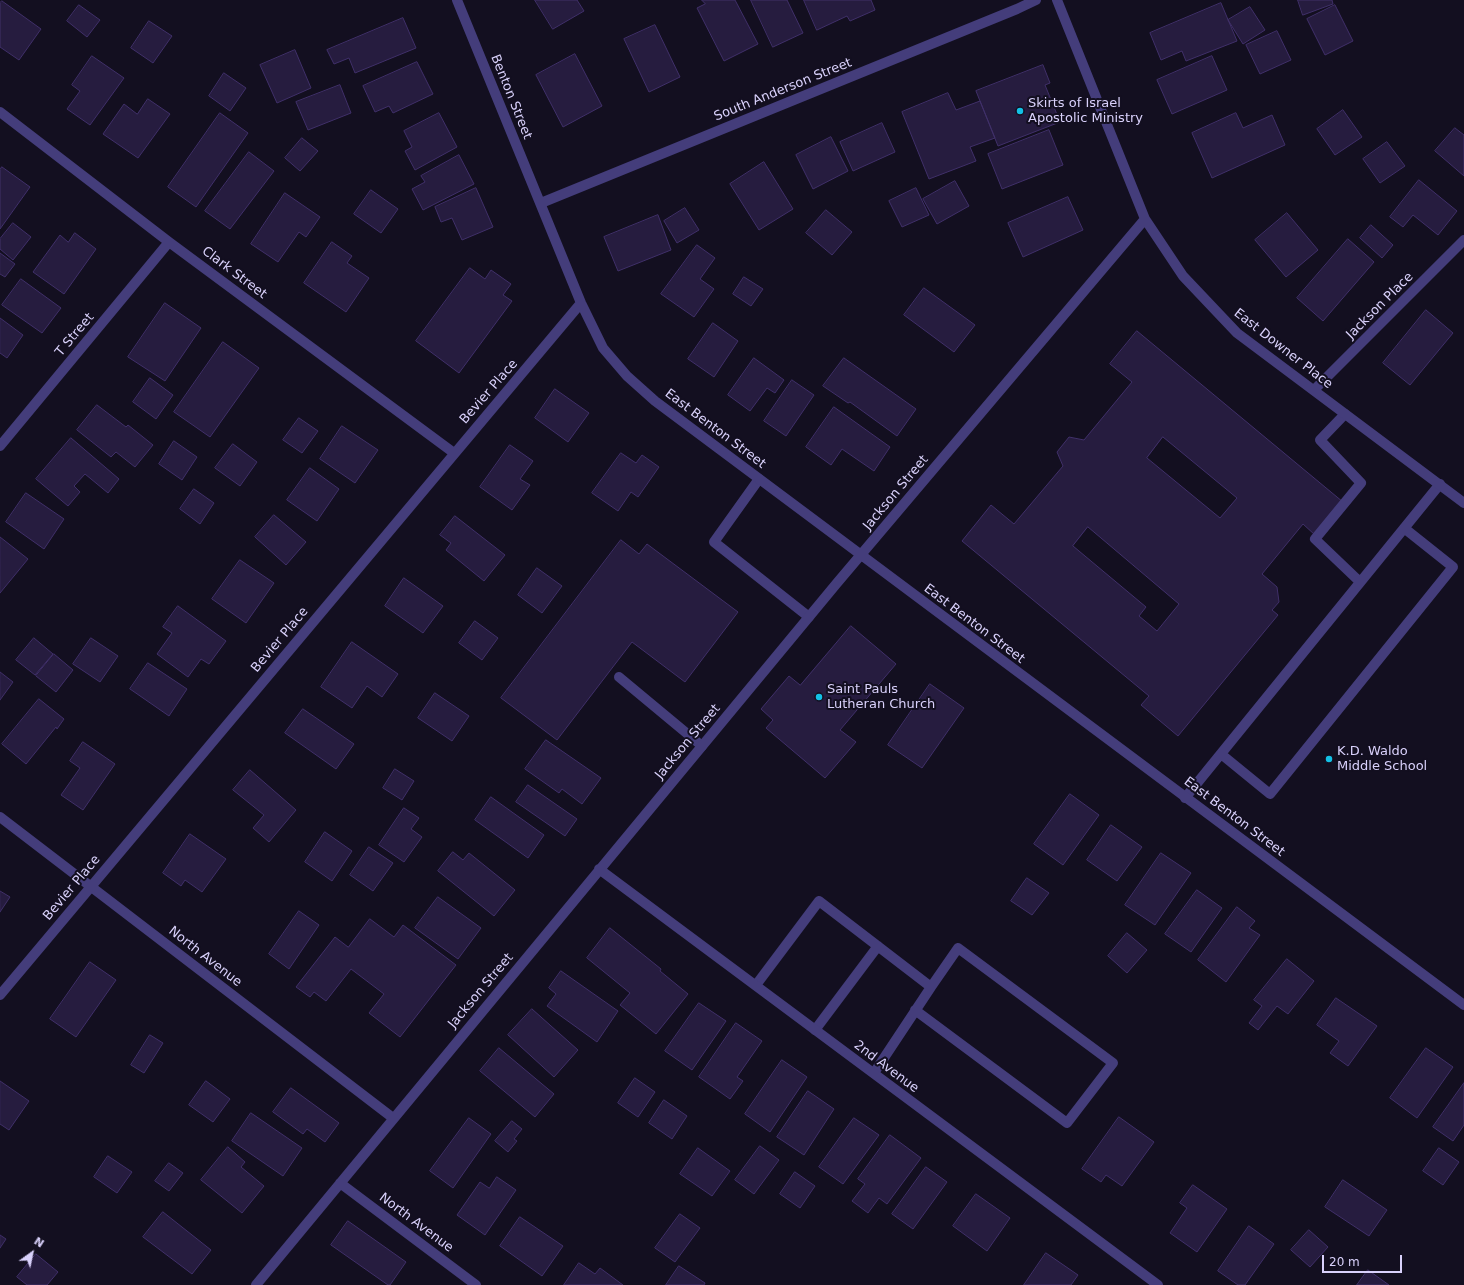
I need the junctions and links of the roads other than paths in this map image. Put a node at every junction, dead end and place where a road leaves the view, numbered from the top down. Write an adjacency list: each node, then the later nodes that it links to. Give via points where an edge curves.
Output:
1 (457, 0): 5 (street, Benton Street)
2 (1036, 0): 5 (street, South Anderson Street)
3 (1057, 0): 6 (street, East Downer Place)
4 (0, 112): 8 (street, Clark Street)
5 (541, 203): 9 (street, East Benton Street)
6 (1145, 219): 10 (street, East Downer Place, via 1183,276 1237,333); 18 (street, Jackson Street)
7 (1464, 240): 10 (street, Jackson Place)
8 (169, 242): 12 (street, T Street); 13 (street, Clark Street)
9 (581, 303): 13 (street, Bevier Place); 14 (street, East Benton Street, via 603,348 627,376 655,401)
10 (1314, 390): 11 (street, East Downer Place)
11 (1345, 414): 15 (street, East Downer Place); 19 (street, via 1320,440 1361,483 1315,539)
12 (0, 446)
13 (454, 453): 27 (street, Bevier Place)
14 (760, 479): 18 (street, East Benton Street); 20 (street, via 714,542)
15 (1440, 484): 16 (street, East Downer Place); 17 (street)
16 (1464, 503)
17 (1404, 528): 19 (street); 23 (street, via 1452,567 1275,788 1270,794)
18 (860, 555): 20 (street, Jackson Street); 24 (street, East Benton Street)
19 (1360, 582): 23 (street)
20 (809, 617): 22 (street, Jackson Street)
21 (619, 677): 22 (street)
22 (702, 746): 26 (street, Jackson Street)
23 (1221, 754): 24 (street)
24 (1185, 798): 32 (street, East Benton Street)
25 (0, 817): 27 (street, North Avenue)
26 (599, 869): 29 (street, 2nd Avenue); 36 (street, Jackson Street)
27 (91, 886): 31 (street, Bevier Place); 36 (street, North Avenue)
28 (878, 946): 29 (street, via 818,901); 30 (street); 34 (street)
29 (756, 985): 34 (street, 2nd Avenue)
30 (931, 986): 33 (street); 33 (street, via 958,948 1113,1063 1067,1123)
31 (0, 995)
32 (1464, 1005)
33 (915, 1010): 35 (street)
34 (815, 1030): 35 (street, 2nd Avenue)
35 (874, 1073): 40 (street, 2nd Avenue)
36 (393, 1118): 37 (street, Jackson Street)
37 (340, 1183): 38 (street, Jackson Street); 39 (street, North Avenue)
38 (256, 1285)
39 (476, 1285)
40 (1158, 1285)

